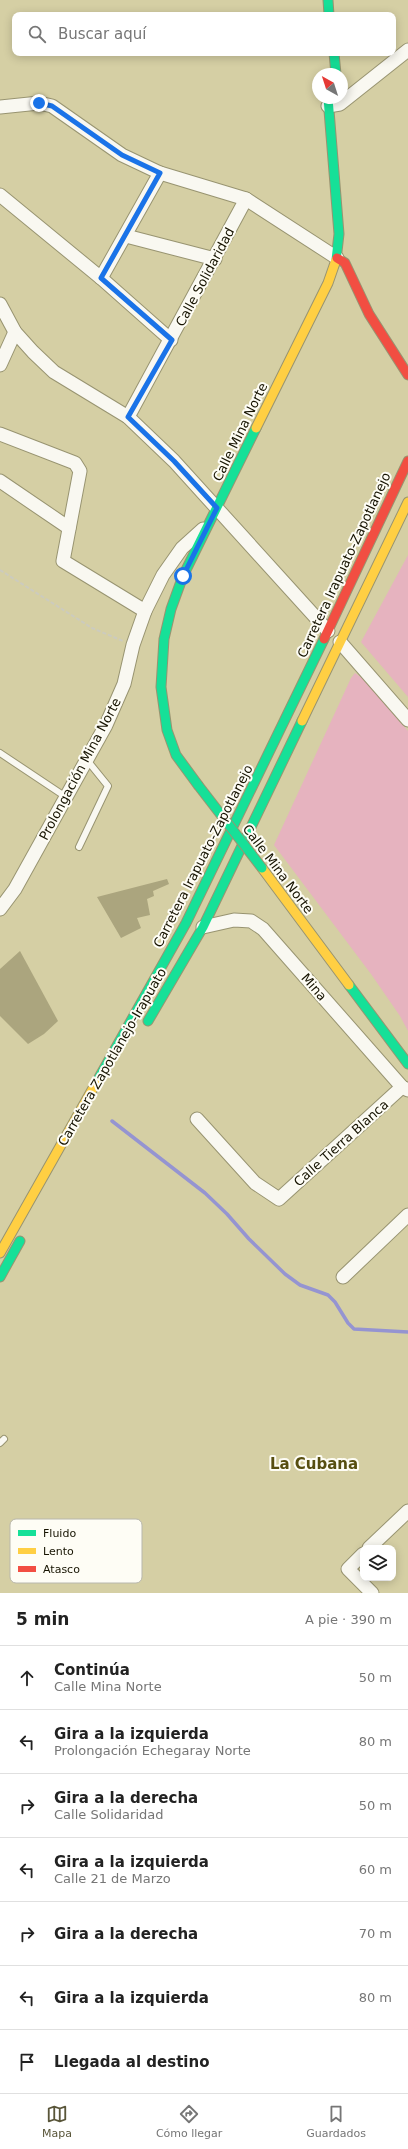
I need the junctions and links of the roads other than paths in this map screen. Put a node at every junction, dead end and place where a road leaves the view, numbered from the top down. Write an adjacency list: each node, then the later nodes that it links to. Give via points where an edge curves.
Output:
1 (328, 0): 2 (main road)
2 (329, 12)
3 (408, 50): 6 (street)
4 (334, 56): 5 (main road)
5 (335, 68)
6 (348, 94)
7 (335, 104): 11 (main road)
8 (0, 107): 9 (street, via 39,103 52,106 122,155)
9 (160, 173): 13 (street); 14 (street)
10 (345, 177): 11 (main road)
11 (335, 179): 17 (main road)
12 (0, 195): 18 (street)
13 (246, 199): 16 (street, Calle Solidaridad); 17 (street)
14 (126, 236): 16 (street); 18 (street)
15 (348, 250): 17 (main road)
16 (215, 259): 21 (street, Calle Solidaridad)
17 (341, 260): 23 (main road, via 369,314); 29 (main road, Calle Mina Norte)
18 (101, 278): 21 (street)
19 (0, 304): 20 (street)
20 (15, 332): 22 (street); 24 (street, via 54,372)
21 (172, 340): 24 (street, Calle Solidaridad)
22 (0, 364)
23 (408, 375)
24 (128, 417): 29 (street, via 174,461)
25 (0, 434): 31 (street, via 76,463 80,471)
26 (408, 461): 33 (main road, Carretera Irapuato-Zapotlanejo)
27 (0, 481): 31 (street)
28 (408, 502): 34 (main road, Carretera Zapotlanejo-Irapuato)
29 (217, 508): 30 (main road, Calle Mina Norte); 33 (street)
30 (209, 523): 32 (street, Prolongación Mina Norte, via 182,548 163,575); 43 (main road, Calle Mina Norte, bridge, via 183,576 169,612 161,645 160,682 170,744 198,785)
31 (69, 528): 32 (street, via 63,561)
32 (145, 611): 37 (street, Prolongación Mina Norte, via 133,645 124,684)
33 (328, 631): 48 (main road, Carretera Irapuato-Zapotlanejo, via 186,923)
34 (340, 642): 35 (street); 41 (main road, Carretera Zapotlanejo-Irapuato)
35 (408, 720)
36 (0, 753): 38 (lane)
37 (87, 760): 38 (street, Prolongación Mina Norte); 39 (lane, via 108,786)
38 (66, 797): 40 (street, Prolongación Mina Norte, via 15,889)
39 (79, 847)
40 (0, 909)
41 (203, 927): 42 (main road, Carretera Zapotlanejo-Irapuato); 44 (street, Mina, via 234,920 251,921 263,929)
42 (143, 1030)
43 (408, 1064)
44 (405, 1089): 45 (street, Calle Tierra Blanca, via 279,1199 254,1183)
45 (197, 1119)
46 (408, 1215): 50 (street)
47 (24, 1236): 49 (main road)
48 (0, 1253)
49 (0, 1277)
50 (343, 1277)
51 (408, 1511): 52 (street)
52 (372, 1545)
53 (360, 1557): 54 (street, via 348,1569)
54 (360, 1581)
55 (360, 1581): 56 (street)
56 (372, 1593)

